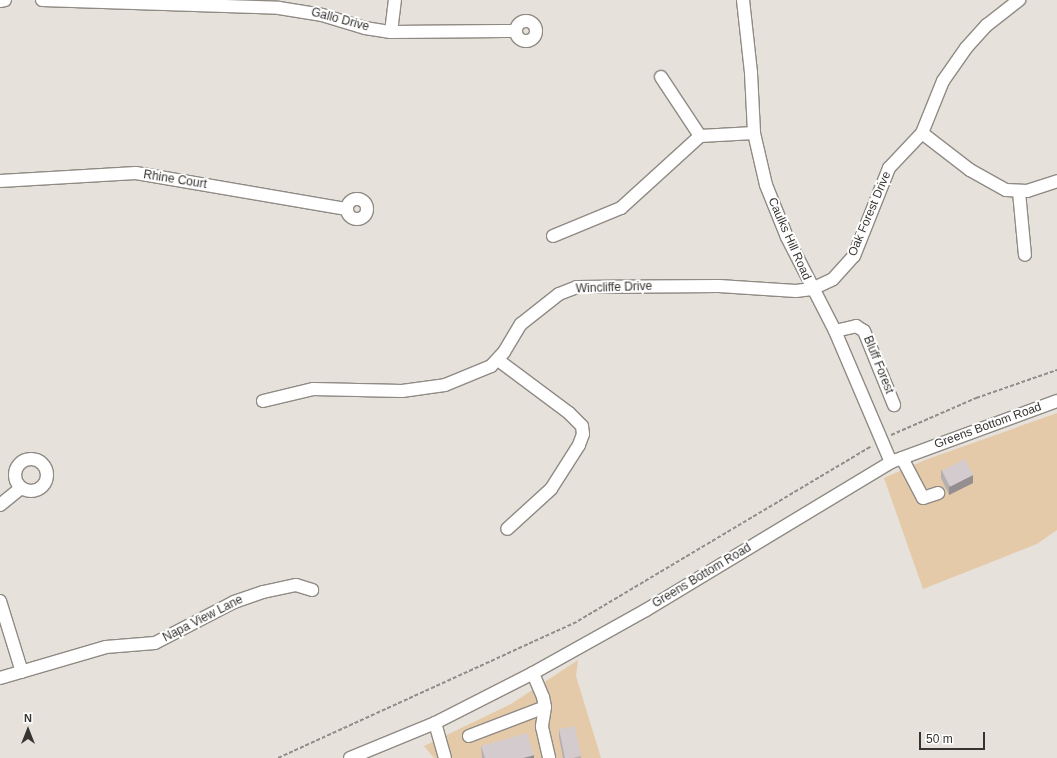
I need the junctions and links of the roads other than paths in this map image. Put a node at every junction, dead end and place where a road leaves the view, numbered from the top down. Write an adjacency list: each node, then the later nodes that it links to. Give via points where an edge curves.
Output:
1 (5, 0): 7 (street)
2 (42, 0): 3 (street, Gallo Drive)
3 (65, 0): 8 (street, Gallo Drive)
4 (395, 0): 10 (street)
5 (742, 0): 12 (street, Caulks Hill Road, via 751,73)
6 (1019, 0): 13 (street, Oak Forest Drive, via 987,24 966,48 943,81)
7 (0, 1)
8 (91, 1): 10 (street, Gallo Drive, via 279,8 322,15 365,28)
9 (516, 31): 10 (street, Gallo Drive)
10 (391, 32)
11 (662, 77): 14 (street)
12 (754, 133): 14 (street); 21 (street, Caulks Hill Road, via 758,159 775,210)
13 (922, 133): 17 (street, via 988,181 1006,190); 21 (street, Oak Forest Drive, via 889,168 854,256 833,279)
14 (700, 136): 19 (street, via 621,208)
15 (0, 181): 18 (street, Rhine Court, via 136,173)
16 (1057, 181): 17 (street)
17 (1019, 192): 20 (street)
18 (347, 209)
19 (553, 236)
20 (1025, 254)
21 (812, 288): 22 (street, Caulks Hill Road); 23 (street, Wincliffe Drive, via 796,292 719,286 577,287 559,294 521,324)
22 (835, 331): 26 (street, Bluff Forest, via 856,326 864,331); 27 (street, Caulks Hill Road, via 882,440)
23 (498, 360): 24 (street, Wincliffe Drive, via 491,366 445,385 418,390 313,389 295,391); 31 (street, via 569,413 582,426 583,434 579,445 551,489)
24 (263, 401)
25 (1057, 401): 27 (street, Greens Bottom Road)
26 (894, 405)
27 (897, 460): 29 (street, Caulks Hill Road, via 923,498); 35 (street, Greens Bottom Road, via 646,610)
28 (21, 488): 30 (street)
29 (938, 494)
30 (0, 505)
31 (507, 529)
32 (312, 590): 34 (street, Napa View Lane, via 302,585 288,586 256,594 234,602 155,643 114,645)
33 (0, 601): 34 (street)
34 (22, 672): 36 (street, Napa View Lane)
35 (533, 673): 37 (street); 38 (street, Greens Bottom Road)
36 (0, 678)
37 (545, 707): 39 (street); 42 (street, via 542,727)
38 (435, 723): 40 (street, Greens Bottom Road); 41 (street)
39 (469, 736)
40 (350, 758)
41 (445, 758)
42 (550, 758)

